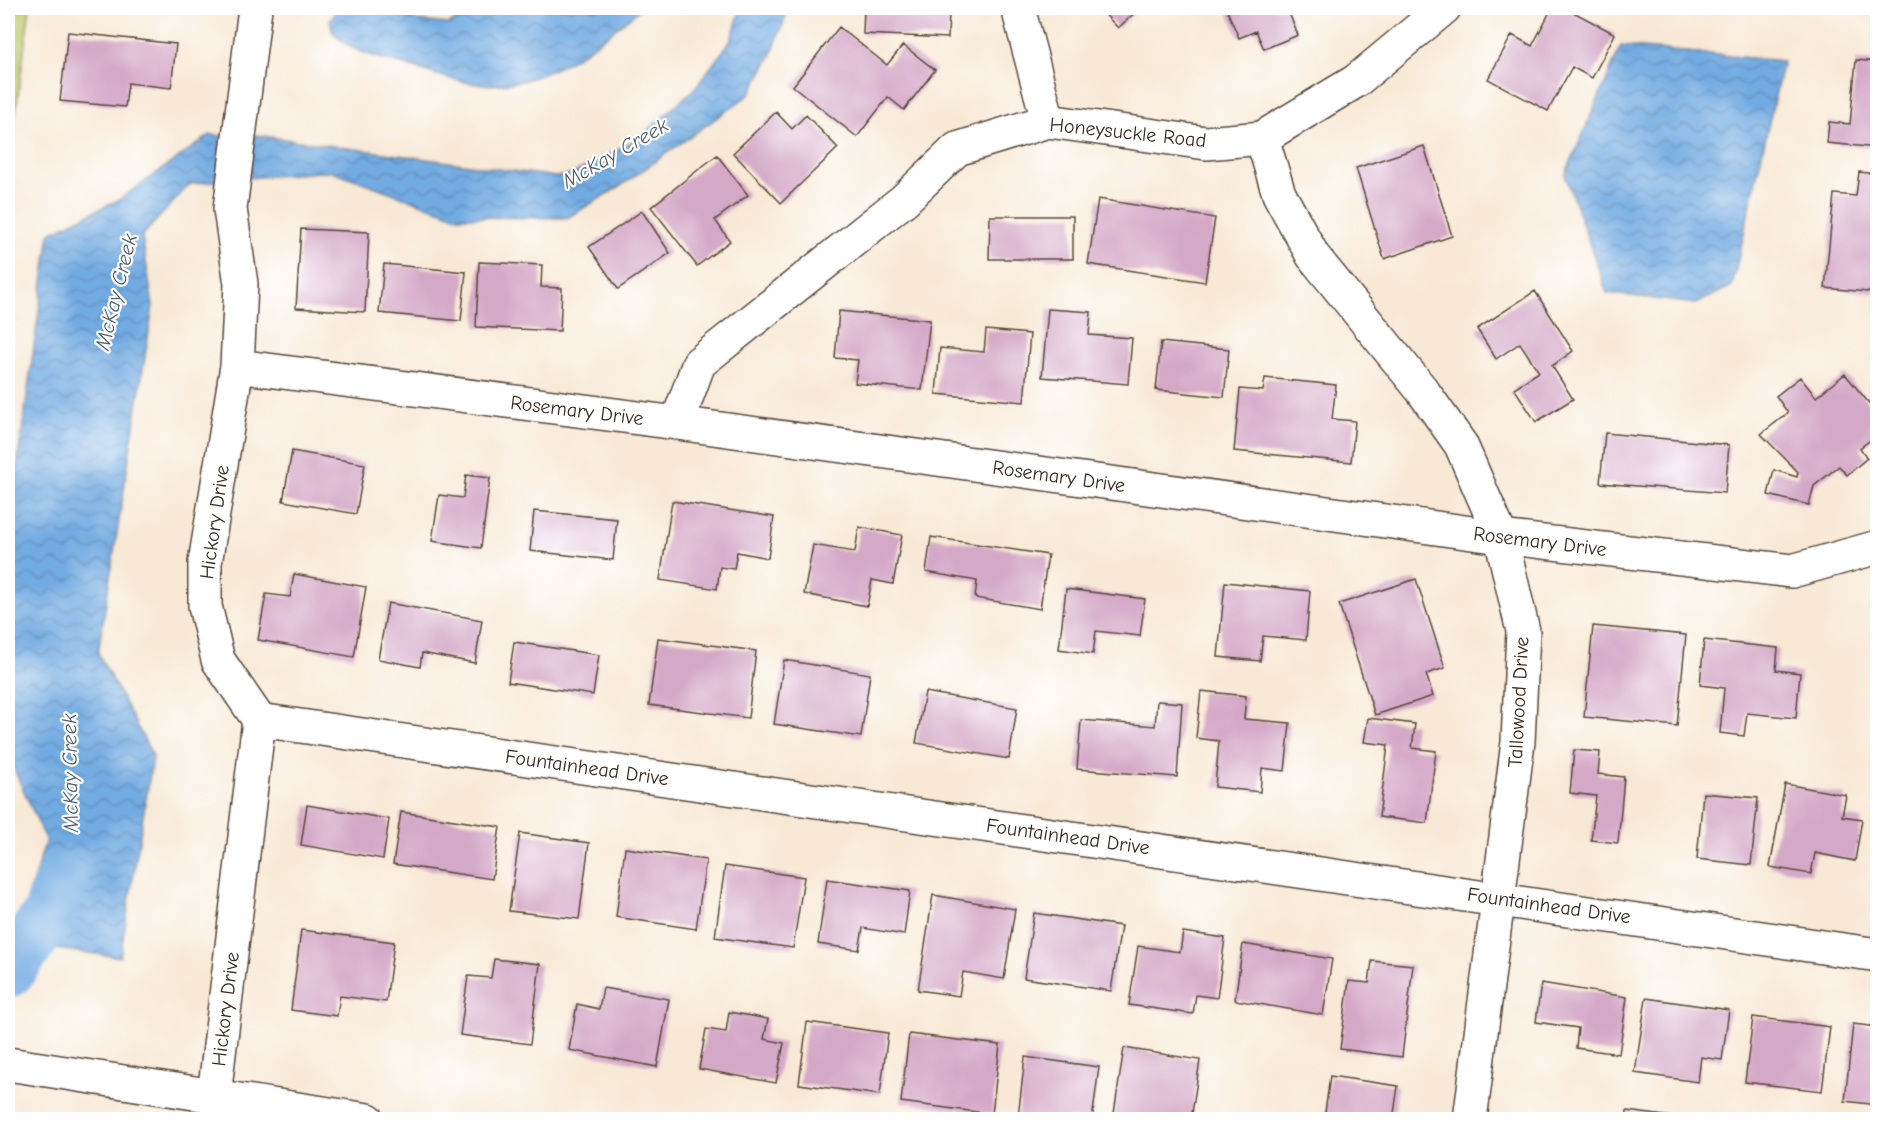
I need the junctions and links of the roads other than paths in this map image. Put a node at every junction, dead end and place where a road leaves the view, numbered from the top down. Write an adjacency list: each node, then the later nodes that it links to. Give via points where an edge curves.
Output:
1 (255, 8): 6 (street, Hickory Drive, via 230,209 241,284)
2 (1018, 8): 4 (street)
3 (1444, 8): 5 (street, Honeysuckle Road, via 1356,81)
4 (1047, 121): 5 (street, Honeysuckle Road, via 1206,143); 7 (street, Honeysuckle Road, via 957,149 904,200 699,363)
5 (1262, 138): 8 (street, Tallowood Drive, via 1279,194 1313,256 1422,390 1461,445)
6 (237, 366): 7 (street, Rosemary Drive); 10 (street, Hickory Drive, via 205,563 205,606 218,660)
7 (677, 423): 8 (street, Rosemary Drive)
8 (1501, 537): 9 (street, Rosemary Drive, via 1792,571); 11 (street, Tallowood Drive, via 1522,631 1518,742)
9 (1878, 547)
10 (259, 720): 11 (street, Fountainhead Drive); 14 (street, Hickory Drive)
11 (1499, 898): 12 (street, Fountainhead Drive); 16 (street, Tallowood Drive)
12 (1878, 955)
13 (8, 1064): 14 (street)
14 (218, 1108): 15 (street)
15 (368, 1119)
16 (1470, 1119)

